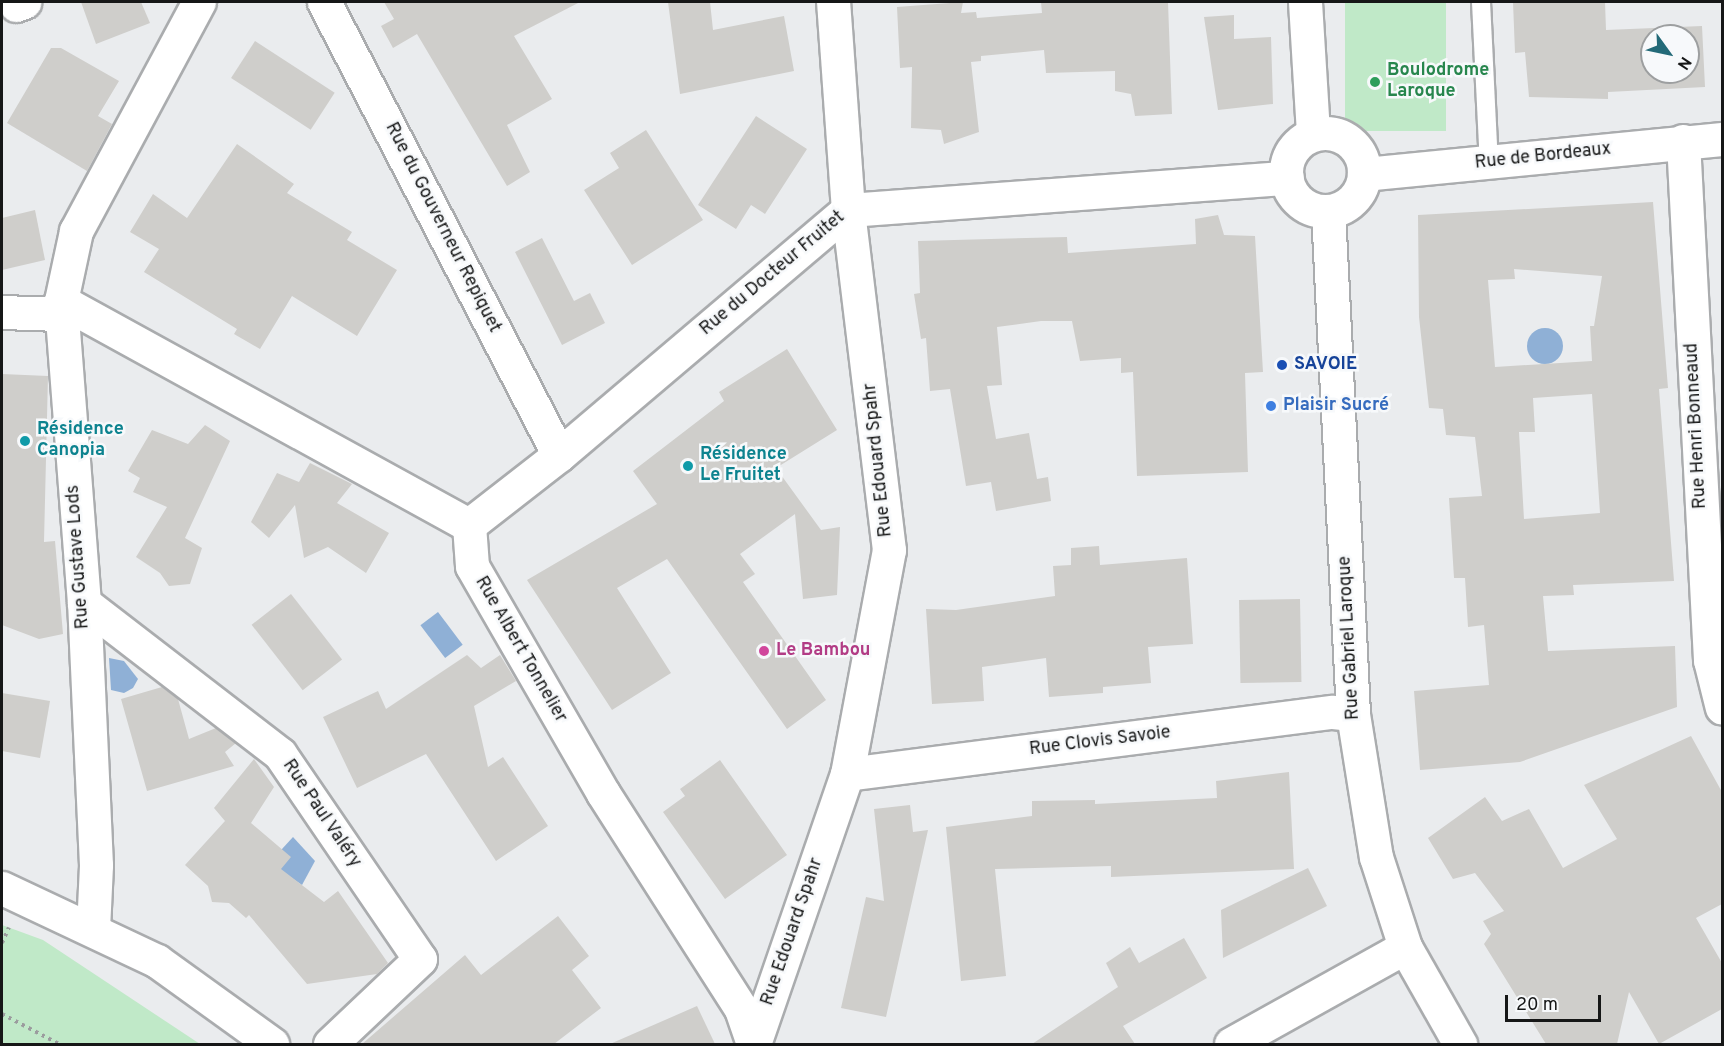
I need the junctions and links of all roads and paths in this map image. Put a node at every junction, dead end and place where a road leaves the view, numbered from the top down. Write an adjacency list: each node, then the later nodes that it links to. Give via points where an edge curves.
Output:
1 (199, 2): 14 (street, Rue Gustave Lods, via 76,231)
2 (324, 2): 16 (street, Rue du Gouverneur Repiquet)
3 (833, 2): 12 (street, Rue Edouard Spahr)
4 (1305, 2): 6 (street)
5 (1481, 2): 9 (lane)
6 (1313, 134): 10 (street, via 1342,137 1355,147); 11 (street, via 1293,151)
7 (1722, 139): 8 (street, Rue de Bordeaux)
8 (1683, 141): 9 (street, Rue de Bordeaux); 17 (street, Rue Henri Bonneaud)
9 (1489, 163): 10 (street, Rue de Bordeaux)
10 (1364, 174): 13 (street, via 1358,194 1346,205)
11 (1287, 178): 12 (street, Rue du Docteur Fruitet); 13 (street, via 1305,206)
12 (848, 210): 16 (street, Rue du Docteur Fruitet); 22 (street, Rue Edouard Spahr, via 889,550)
13 (1328, 212): 21 (street, Rue Gabriel Laroque)
14 (60, 308): 15 (street); 18 (street); 19 (street, Rue Gustave Lods)
15 (2, 312)
16 (559, 455): 18 (street, Rue du Docteur Fruitet)
17 (1711, 479): 20 (street, Rue Henri Bonneaud, via 1710,660)
18 (469, 525): 30 (street, Rue Albert Tonnelier, via 472,566 603,793 741,1009)
19 (84, 603): 24 (street, Rue Gustave Lods, via 96,865); 29 (street, Rue Paul Valéry, via 280,754 420,959)
20 (1722, 708)
21 (1353, 714): 22 (street, Rue Clovis Savoie, via 1333,712); 25 (street, Rue Gabriel Laroque, via 1376,857)
22 (848, 774): 30 (street, Rue Edouard Spahr)
23 (2, 888): 24 (street)
24 (93, 929): 28 (street, via 157,961)
25 (1405, 947): 31 (street); 32 (street, Rue Gabriel Laroque)
26 (2, 1014): 27 (path)
27 (59, 1044)
28 (272, 1044)
29 (330, 1044)
30 (754, 1044)
31 (1232, 1044)
32 (1460, 1044)

